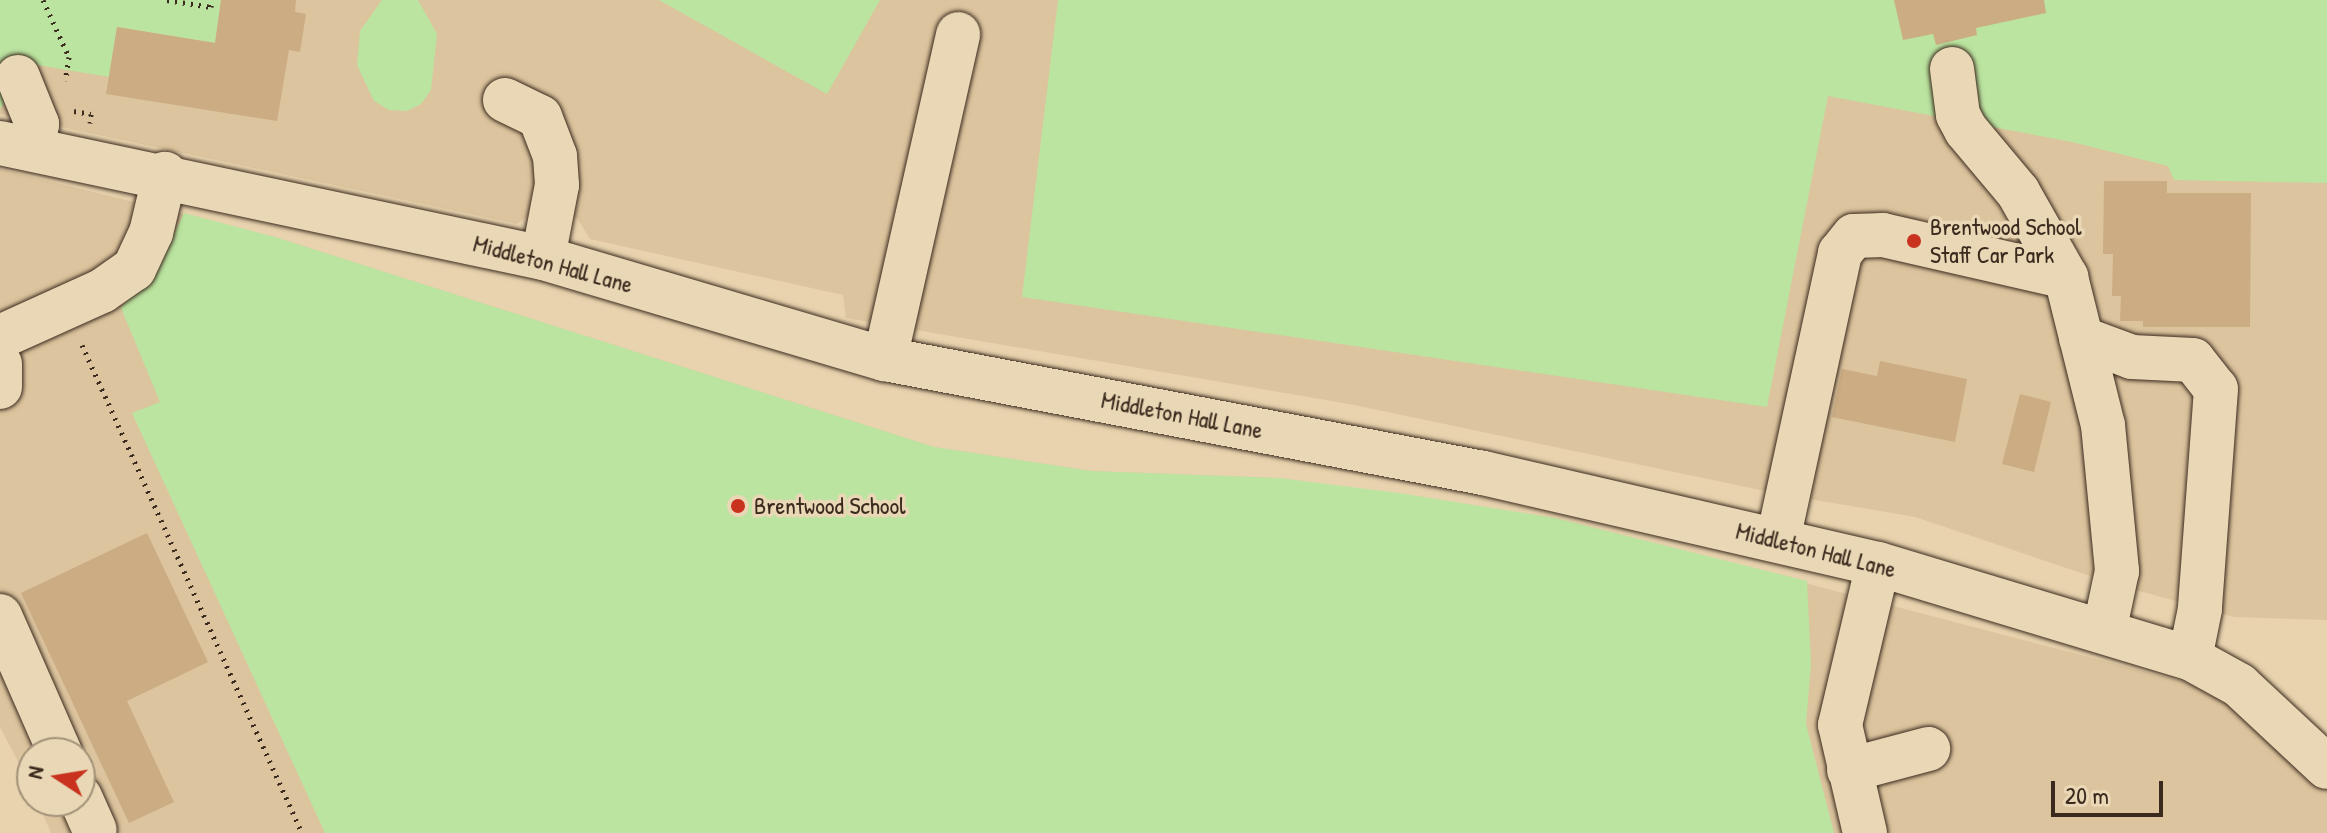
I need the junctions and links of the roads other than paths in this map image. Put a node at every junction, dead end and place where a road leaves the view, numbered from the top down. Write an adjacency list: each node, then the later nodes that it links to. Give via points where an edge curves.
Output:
1 (958, 34): 11 (street)
2 (1952, 69): 8 (street, via 1958,115 1966,130 2018,192)
3 (18, 77): 5 (street, via 37,124)
4 (505, 100): 7 (street, via 540,117 555,156 557,185)
5 (16, 147): 6 (street, Middleton Hall Lane)
6 (165, 174): 7 (street, Middleton Hall Lane); 9 (street, via 151,233 134,269)
7 (543, 258): 11 (street, Middleton Hall Lane)
8 (2066, 277): 10 (street); 14 (street, via 1883,235 1854,236 1840,253)
9 (0, 337)
10 (2081, 338): 17 (street, via 2103,425 2117,571); 18 (street, via 2132,357 2193,360 2216,389 2200,609)
11 (885, 359): 14 (street, Middleton Hall Lane, via 1483,473)
12 (0, 364): 13 (street)
13 (0, 387)
14 (1778, 540): 15 (street, Middleton Hall Lane)
15 (1878, 564): 17 (street, Middleton Hall Lane); 22 (street, via 1840,725)
16 (0, 616): 19 (street)
17 (2104, 632): 18 (street, Middleton Hall Lane)
18 (2190, 658): 21 (street, Middleton Hall Lane, via 2239,685)
19 (53, 737)
20 (1928, 749): 22 (street)
21 (2327, 767)
22 (1849, 770): 23 (street)
23 (1865, 833)

